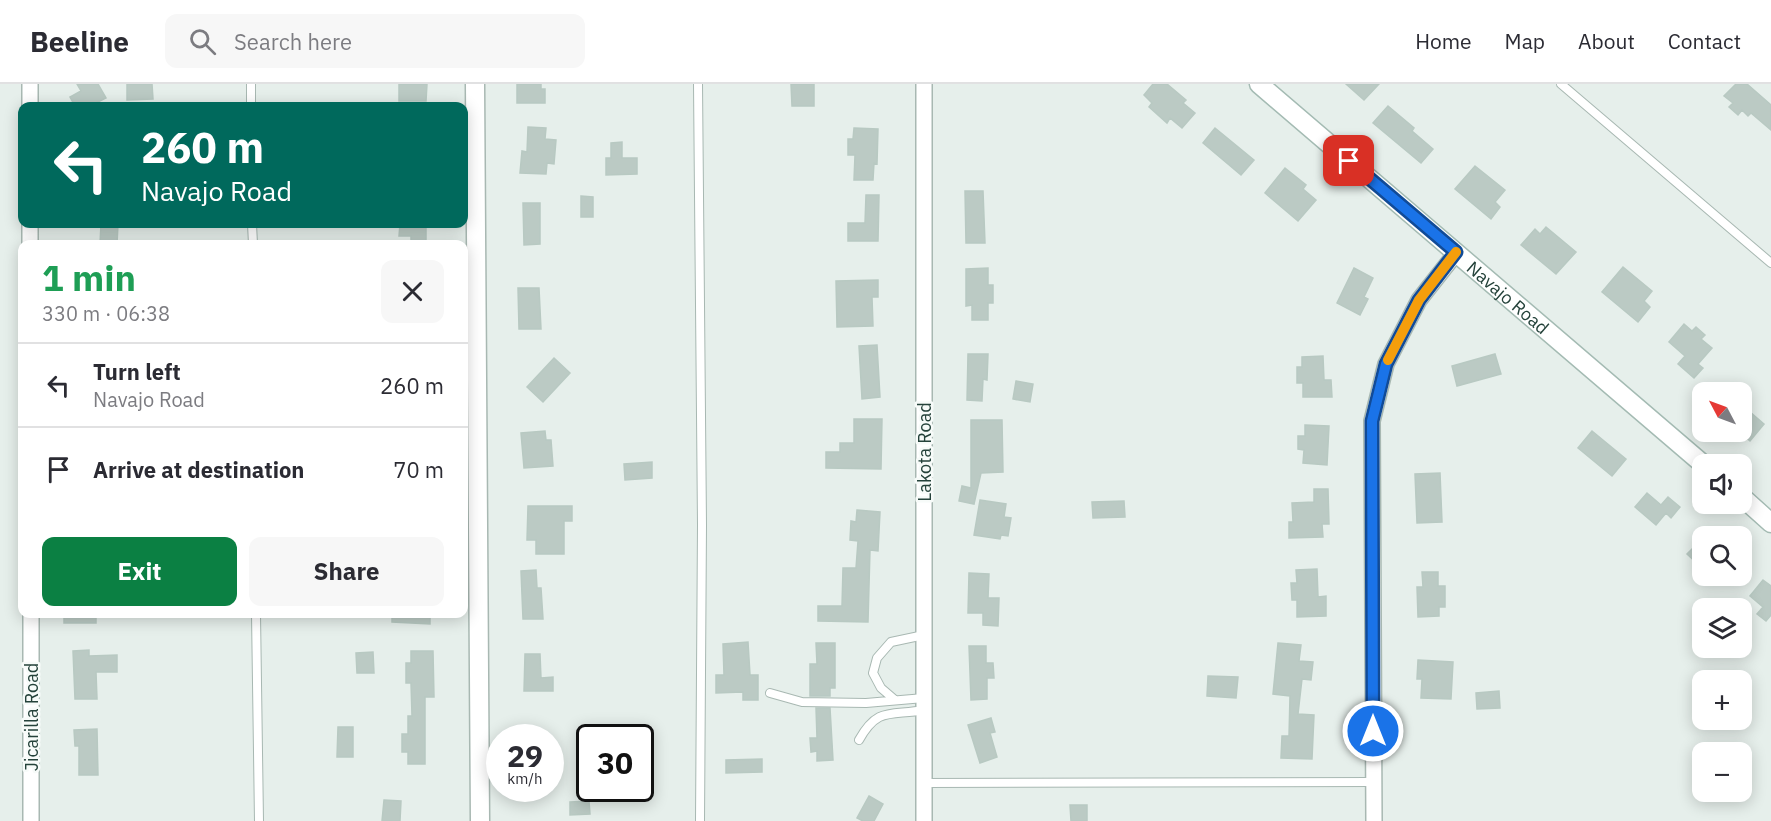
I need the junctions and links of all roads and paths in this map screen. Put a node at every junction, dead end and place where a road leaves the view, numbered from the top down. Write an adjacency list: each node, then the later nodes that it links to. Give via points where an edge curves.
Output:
1 (30, 84): 8 (street)
2 (251, 84): 9 (lane)
3 (475, 84): 26 (street)
4 (698, 84): 27 (lane)
5 (924, 84): 17 (street, Lakota Road)
6 (1259, 84): 10 (street, Navajo Road)
7 (1561, 84): 11 (lane)
8 (30, 102)
9 (251, 102)
10 (1456, 252): 12 (street, Navajo Road); 22 (street, via 1419,300 1386,364 1372,421)
11 (1771, 263)
12 (1692, 455)
13 (1752, 506): 14 (street)
14 (1771, 523)
15 (31, 618): 24 (street, Jicarilla Road)
16 (256, 618): 25 (lane)
17 (924, 635): 19 (lane, via 891,642 876,658 873,673 881,688); 20 (street, Lakota Road)
18 (770, 693): 19 (lane, via 802,702)
19 (895, 700): 20 (lane)
20 (924, 704): 21 (lane, via 876,718 866,726); 23 (street, Lakota Road)
21 (859, 740)
22 (1374, 782): 23 (lane); 29 (street)
23 (924, 783): 28 (street, Lakota Road)
24 (31, 821)
25 (258, 821)
26 (480, 821)
27 (700, 821)
28 (924, 821)
29 (1374, 821)

